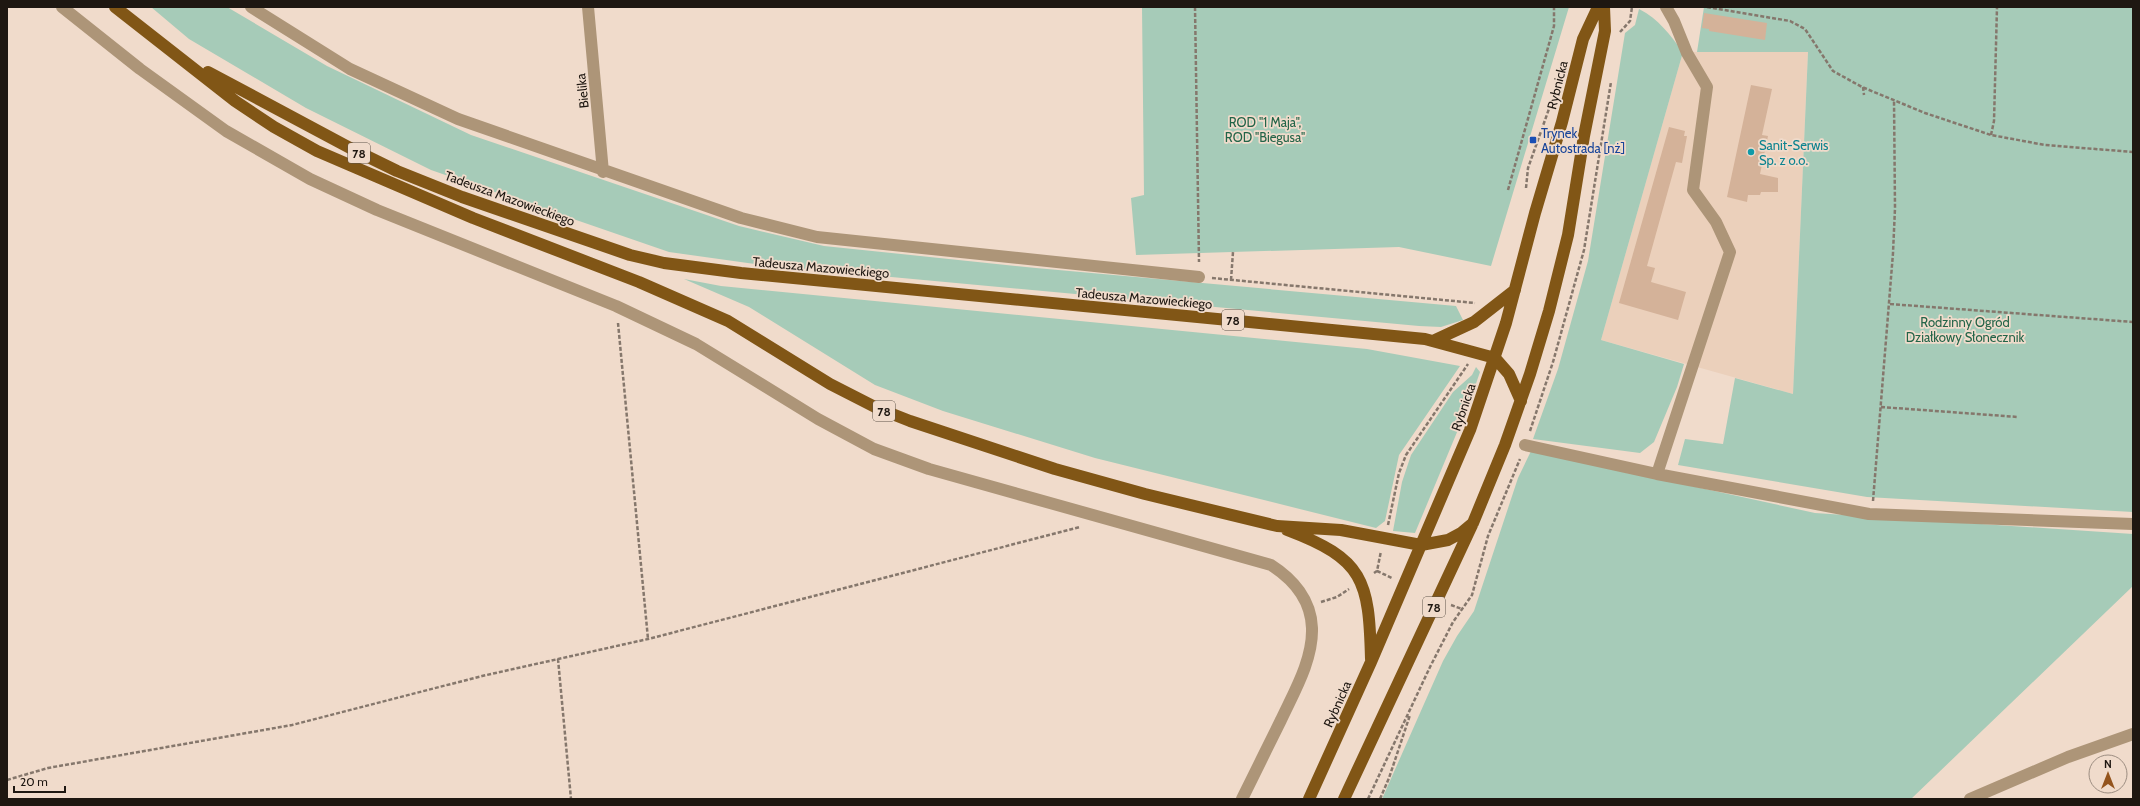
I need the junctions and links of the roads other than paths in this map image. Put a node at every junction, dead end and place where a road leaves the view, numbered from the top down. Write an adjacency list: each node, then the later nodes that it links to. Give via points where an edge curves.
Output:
1 (62, 7): 23 (street, via 140,69 226,131 310,180 377,210 616,306 696,344 812,416 874,449 929,469 1271,564 1287,575 1308,607 1312,627 1311,646 1297,685)
2 (115, 7): 8 (main road, Tadeusza Mazowieckiego / 78)
3 (251, 7): 9 (street, via 350,69 451,116)
4 (588, 7): 9 (street, Bielika)
5 (1598, 7): 11 (main road, Rybnicka, via 1583,38)
6 (1604, 7): 14 (main road, via 1605,31 1568,235 1549,311)
7 (1666, 7): 16 (street, via 1687,53 1707,87 1693,190 1716,222 1730,252)
8 (184, 59): 12 (main road, Tadeusza Mazowieckiego / 78, via 302,124 397,171 462,197 607,248 664,263 776,277 1393,335); 19 (main road, Tadeusza Mazowieckiego / 78, via 235,101 274,128 317,151 473,218 640,282 728,321 830,384 877,408 1055,469)
9 (603, 172): 10 (street, via 741,218 817,237)
10 (1199, 277)
11 (1515, 290): 12 (main road, via 1474,322); 13 (main road, Rybnicka)
12 (1433, 341): 13 (main road, Tadeusza Mazowieckiego / 78)
13 (1495, 358): 14 (main road, via 1509,374); 20 (main road, Rybnicka, via 1470,430)
14 (1521, 401): 17 (main road, 78)
15 (1525, 446): 16 (street)
16 (1657, 474): 18 (street, via 1873,514)
17 (1473, 523): 20 (main road, via 1448,540); 25 (main road, 78)
18 (2133, 524)
19 (1277, 526): 20 (main road, Tadeusza Mazowieckiego, via 1342,530); 21 (main road, 78, via 1306,537 1334,552 1357,575 1365,591 1369,609)
20 (1421, 545): 21 (main road, Rybnicka)
21 (1371, 662): 24 (main road, Rybnicka / 78)
22 (2133, 734): 26 (street)
23 (1242, 799)
24 (1309, 799)
25 (1344, 799)
26 (1970, 799)

